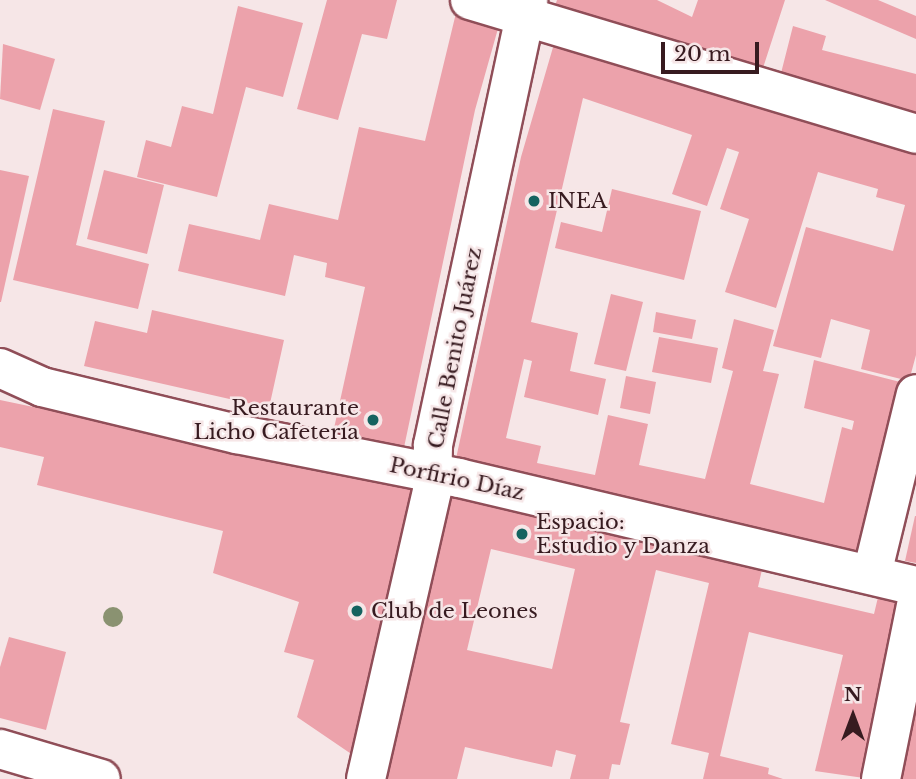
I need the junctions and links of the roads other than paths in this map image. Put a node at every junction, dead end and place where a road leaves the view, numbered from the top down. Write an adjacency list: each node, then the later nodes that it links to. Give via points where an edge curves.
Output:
1 (470, 0): 2 (street)
2 (525, 8): 3 (street); 6 (street, Calle Benito Juárez, via 433,445)
3 (916, 134)
4 (0, 368): 6 (street, Porfirio Díaz, via 42,387)
5 (916, 394): 7 (street)
6 (432, 474): 7 (street, Porfirio Díaz); 12 (street, Calle Benito Juárez)
7 (873, 574): 8 (street, Porfirio Díaz)
8 (916, 586)
9 (916, 606): 13 (street)
10 (0, 749): 11 (street)
11 (101, 779)
12 (366, 779)
13 (881, 779)

